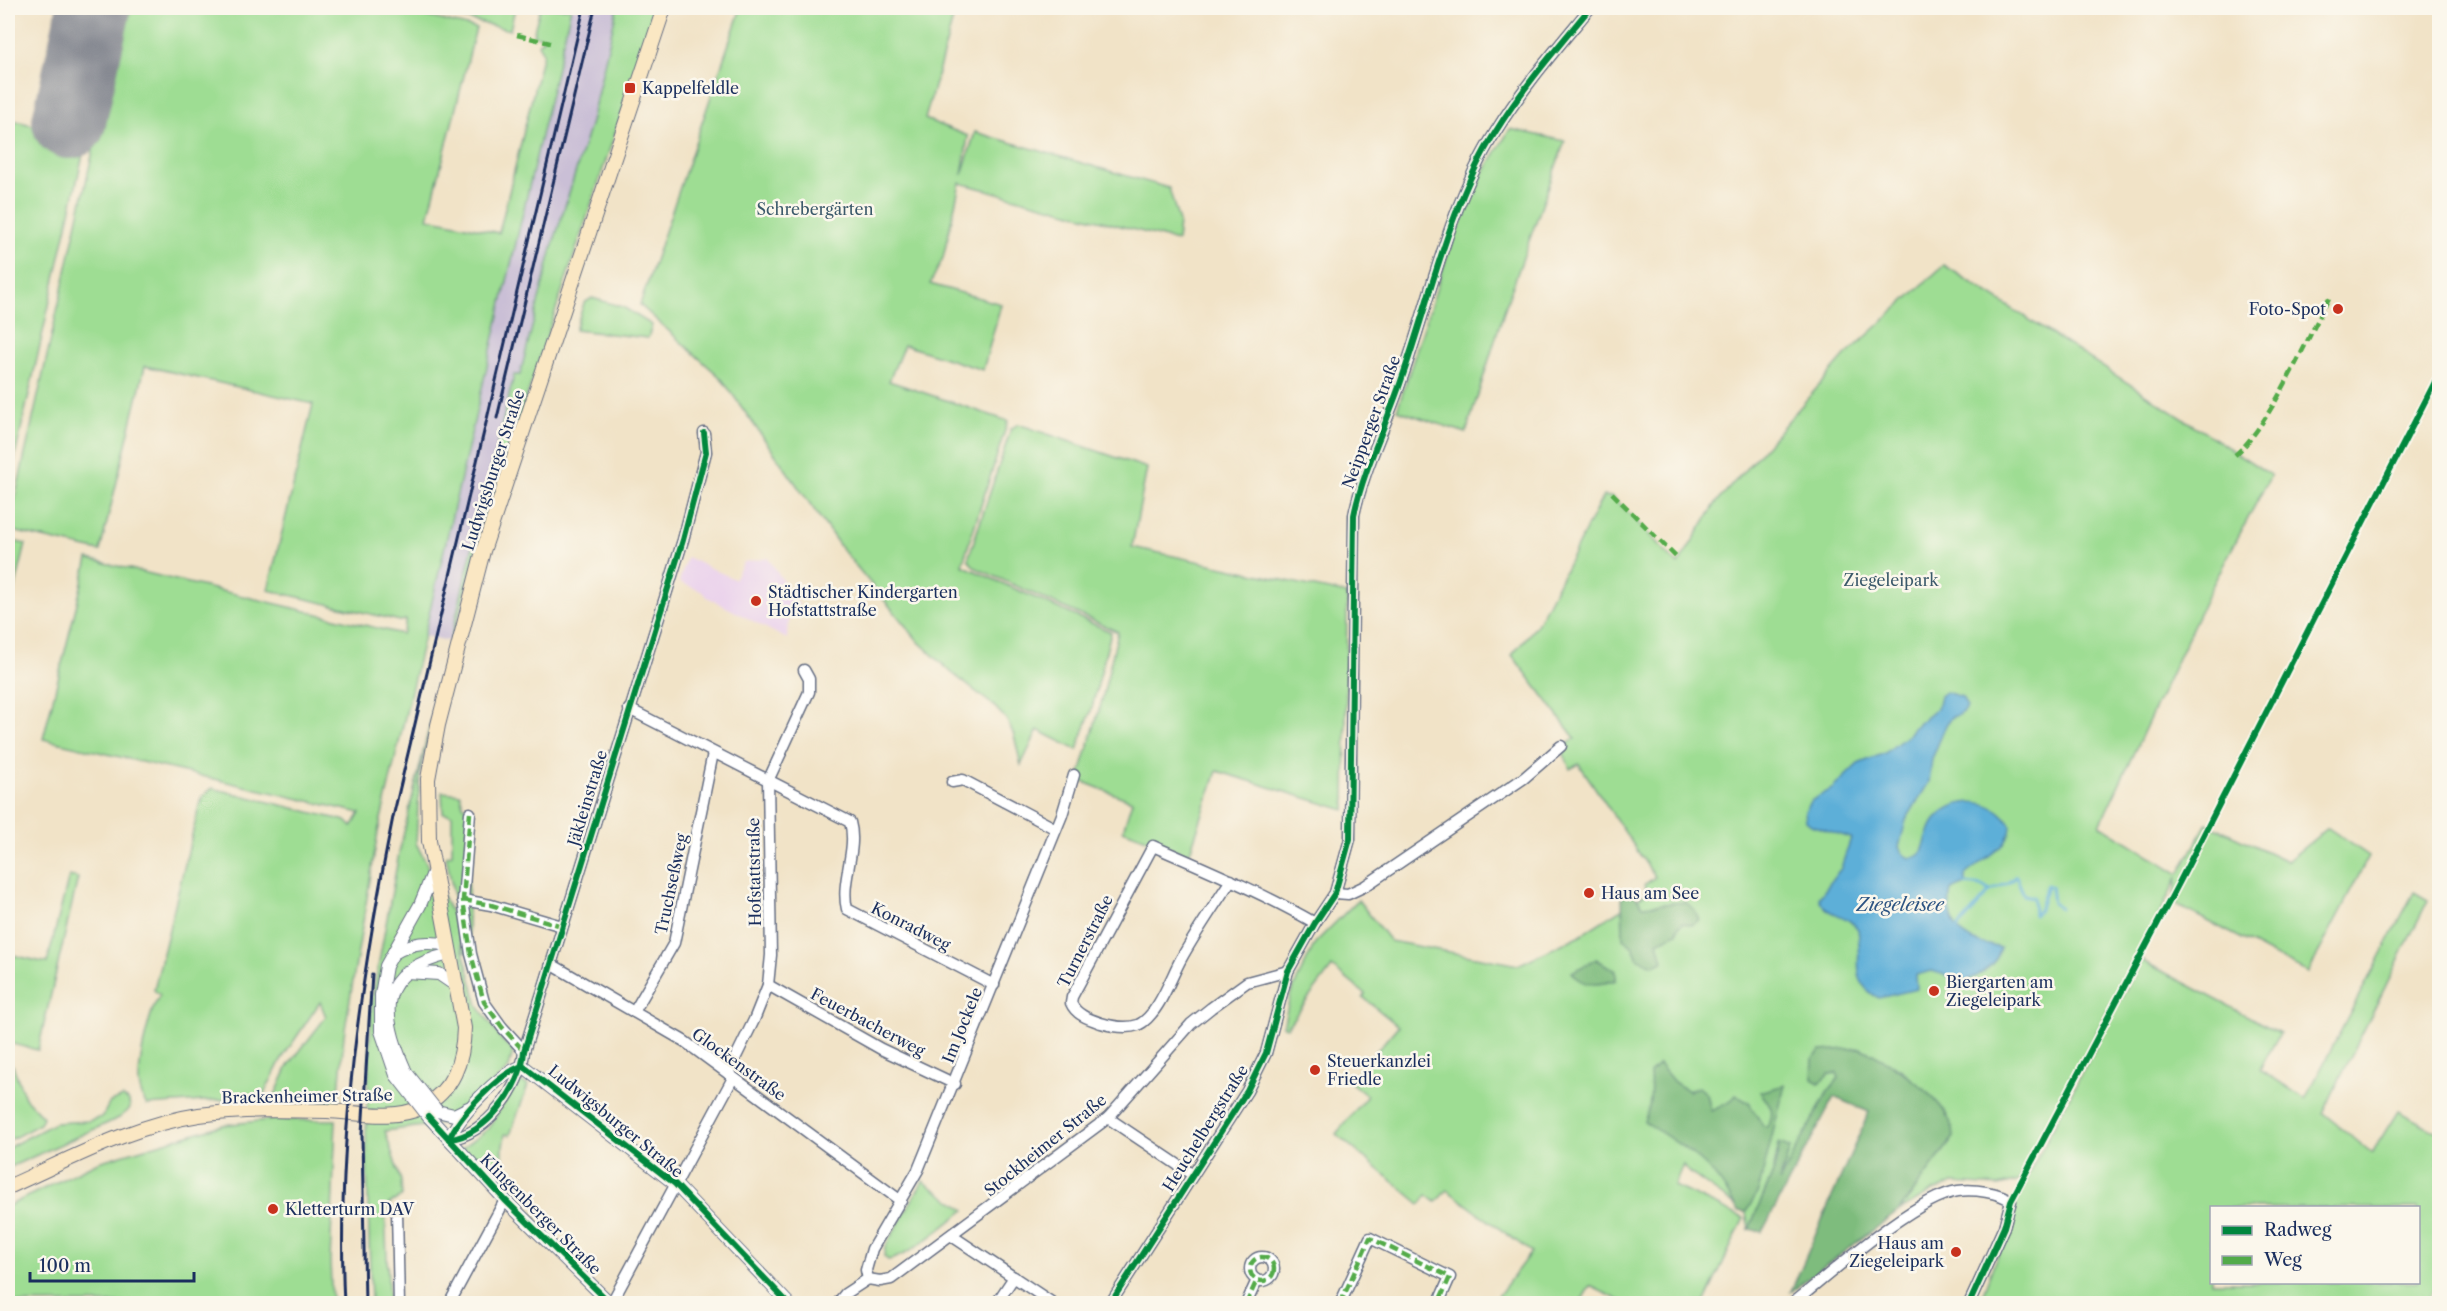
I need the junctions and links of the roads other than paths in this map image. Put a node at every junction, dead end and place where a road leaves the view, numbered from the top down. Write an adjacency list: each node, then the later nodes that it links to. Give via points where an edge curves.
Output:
1 (664, 8): 13 (main road, Ludwigsburger Straße, via 466,612 428,779)
2 (1590, 8): 15 (street, Neipperger Straße, via 1496,131 1472,179 1456,212 1393,404 1364,474 1354,515 1350,839)
3 (704, 433): 5 (street, Jäkleinstraße, via 706,452 687,526)
4 (804, 670): 9 (street, Hofstattstraße, via 809,692)
5 (629, 709): 7 (street); 18 (street, Jäkleinstraße)
6 (1561, 746): 15 (street, via 1516,783 1365,886 1348,894)
7 (713, 753): 9 (street); 27 (street, Truchseßweg, via 674,943)
8 (1074, 775): 12 (street, Im Jockele)
9 (768, 781): 24 (street, Hofstattstraße); 25 (street, Konradweg, via 850,822 845,901 852,914)
10 (952, 782): 12 (street, via 963,780)
11 (471, 813): 16 (street)
12 (1056, 829): 25 (street, Im Jockele)
13 (433, 873): 19 (main road, Ludwigsburger Straße); 20 (street, Klingenberger Straße)
14 (1231, 880): 14 (street, Turnerstraße, via 1150,848 1072,997 1076,1011 1086,1018 1121,1026 1137,1025 1145,1019); 17 (street, Turnerstraße)
15 (1335, 892): 17 (street, Heuchelbergstraße)
16 (463, 900): 18 (street, via 491,904); 28 (street, via 471,954 484,1002)
17 (1315, 923): 22 (street, Heuchelbergstraße)
18 (562, 926): 21 (street, Jäkleinstraße)
19 (449, 950): 20 (street, via 422,942); 23 (street); 26 (main road, Ludwigsburger Straße)
20 (393, 954): 30 (street, Klingenberger Straße, via 386,966 380,1013 387,1054)
21 (551, 964): 27 (street, Glockenstraße); 28 (street, Jäkleinstraße)
22 (1288, 971): 36 (street, Stockheimer Straße, via 1247,982 1197,1019); 38 (street, Heuchelbergstraße, via 1266,1053 1247,1091)
23 (405, 972): 26 (street, via 439,974); 30 (street, via 390,996 388,1011)
24 (768, 985): 31 (street, Hofstattstraße); 32 (street, Feuerbacherweg, via 881,1049)
25 (994, 985): 32 (street, Im Jockele)
26 (458, 987): 34 (main road, Ludwigsburger Straße, via 464,1050 458,1069 435,1099)
27 (634, 1012): 31 (street, Glockenstraße)
28 (524, 1051): 29 (street, Jäkleinstraße)
29 (523, 1066): 33 (street, Ludwigsburger Straße, via 511,1069); 37 (street, Jäkleinstraße, via 484,1123 461,1138); 39 (street, Ludwigsburger Straße)
30 (401, 1073): 35 (street, Klingenberger Straße, bridge)
31 (731, 1075): 39 (street, Hofstattstraße); 42 (street, Glockenstraße)
32 (954, 1084): 42 (street, Im Jockele)
33 (475, 1104): 35 (street, Ludwigsburger Straße, via 454,1115); 37 (street, Ludwigsburger Straße)
34 (404, 1112): 40 (main road, Brackenheimer Straße, via 258,1110 198,1115 103,1144)
35 (433, 1113): 37 (street, Klingenberger Straße)
36 (1108, 1118): 38 (street); 44 (street, Stockheimer Straße)
37 (449, 1139): 41 (street, Klingenberger Straße)
38 (1193, 1175): 55 (street, Heuchelbergstraße)
39 (675, 1184): 50 (street, Hofstattstraße); 51 (street, Ludwigsburger Straße)
40 (8, 1187)
41 (505, 1200): 49 (street); 50 (street, Klingenberger Straße)
42 (901, 1201): 46 (street, Im Jockele, via 872,1249 866,1270)
43 (398, 1210): 48 (street)
44 (952, 1236): 45 (street); 46 (street, Stockheimer Straße, via 891,1279)
45 (1014, 1277): 53 (street); 54 (street)
46 (868, 1279): 52 (street, Stockheimer Straße)
47 (1257, 1280): 56 (street)
48 (399, 1304)
49 (449, 1304)
50 (611, 1304)
51 (789, 1304)
52 (837, 1304)
53 (996, 1304)
54 (1054, 1304)
55 (1110, 1304)
56 (1246, 1304)
57 (1340, 1304): 58 (street, via 1370,1238 1450,1277)
58 (1438, 1304)
59 (1792, 1304): 60 (street, via 1900,1220 1934,1200 1958,1191 2003,1195 2011,1201 2004,1227)
60 (1969, 1304)

